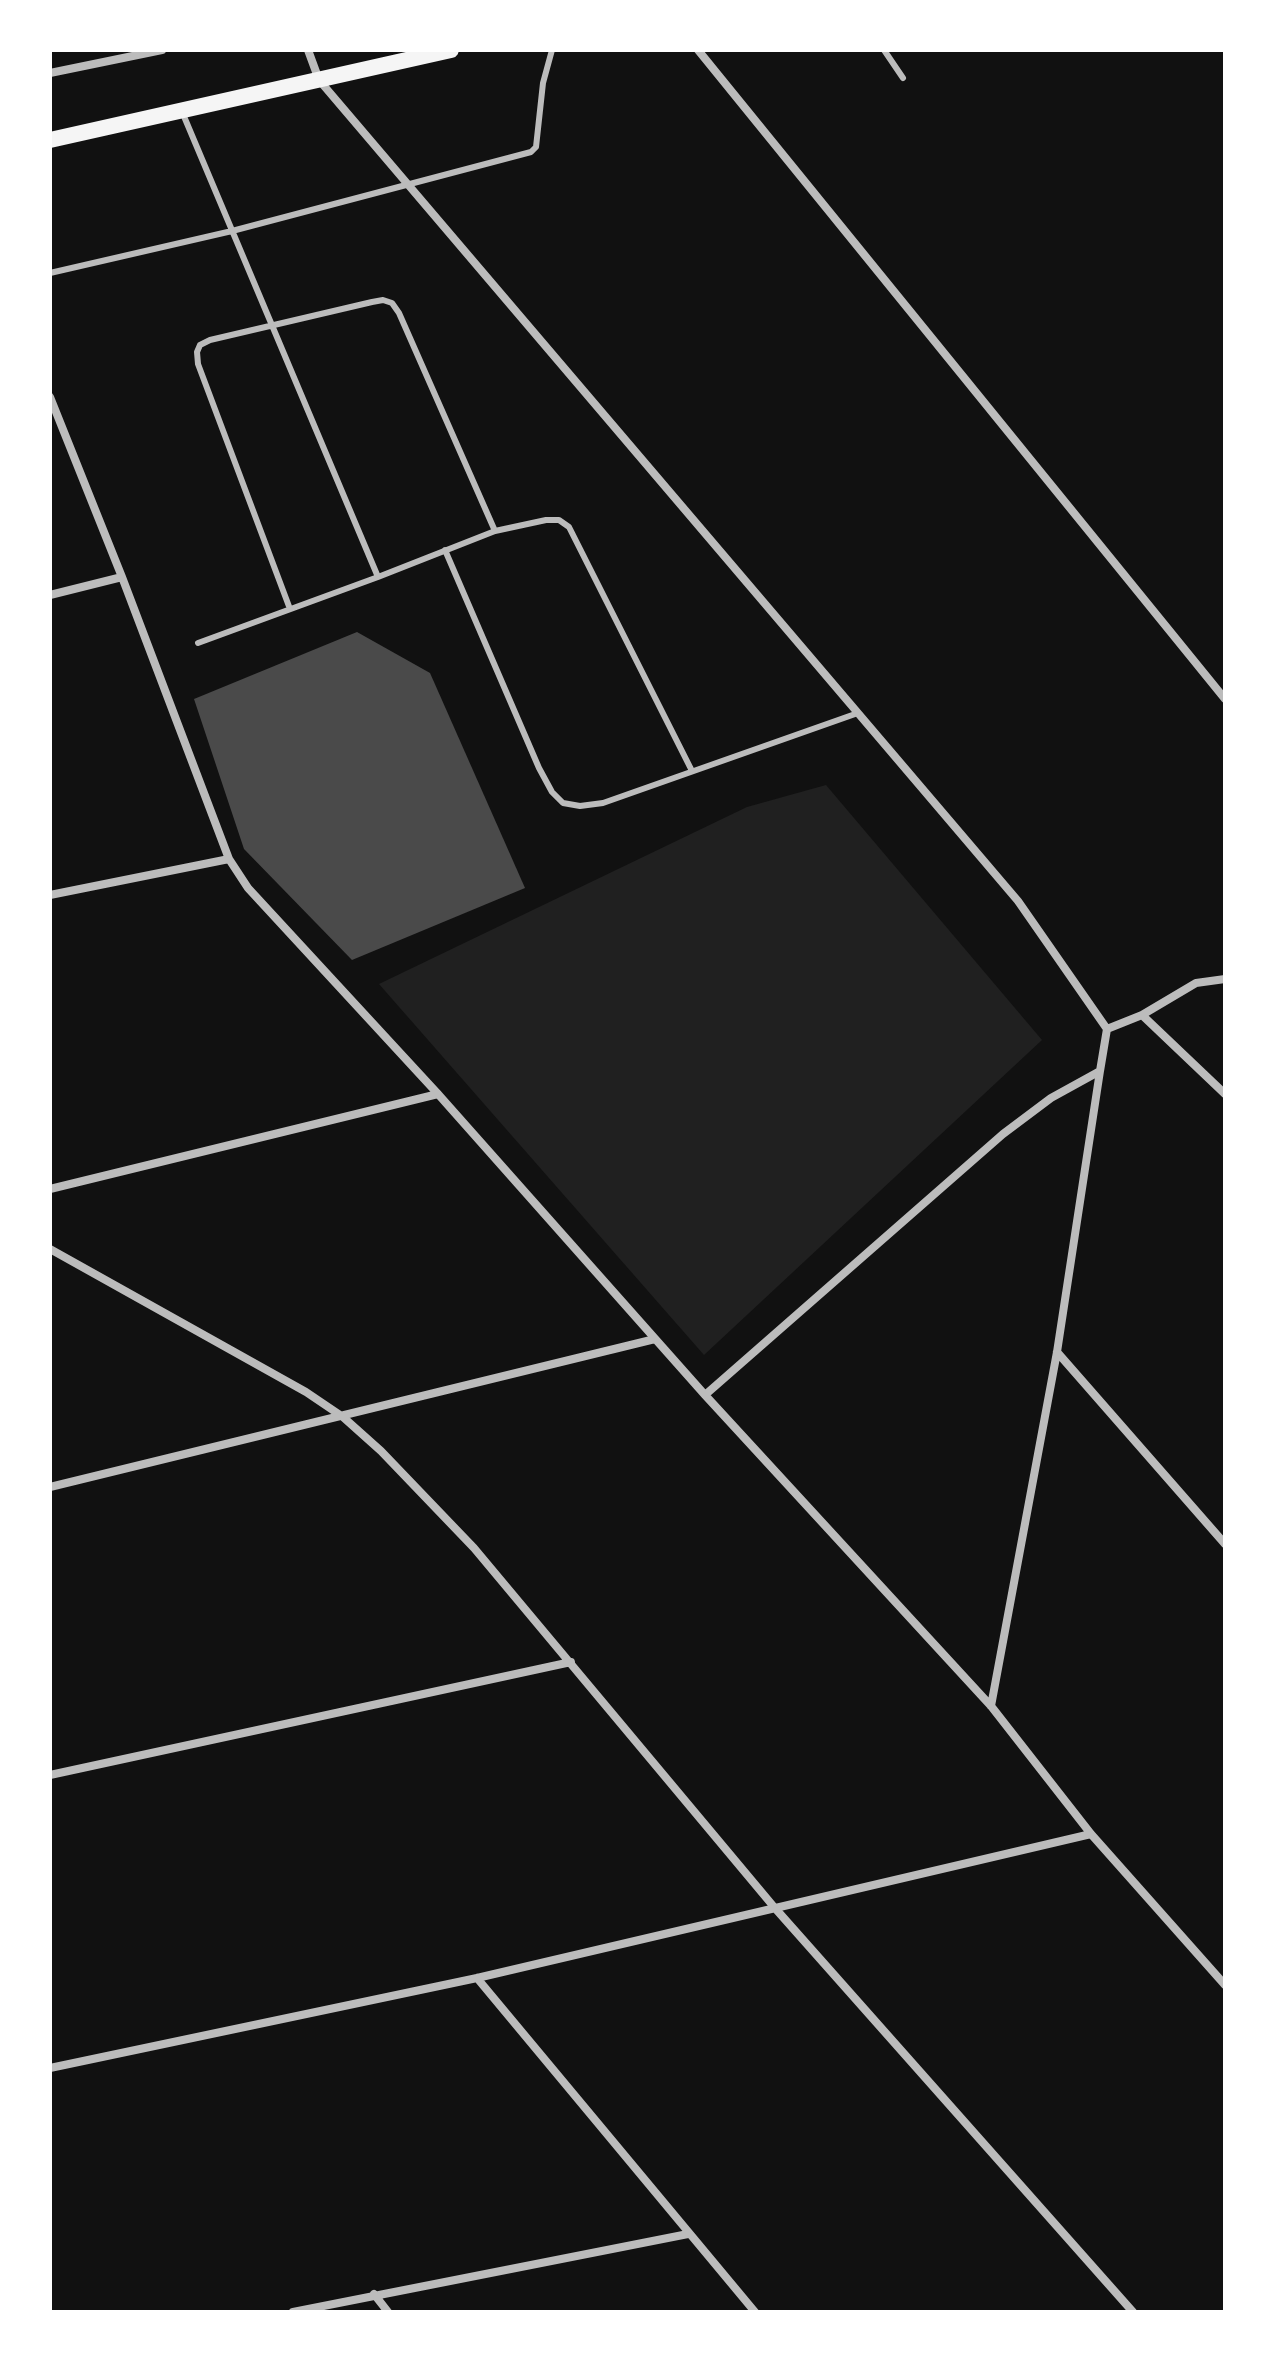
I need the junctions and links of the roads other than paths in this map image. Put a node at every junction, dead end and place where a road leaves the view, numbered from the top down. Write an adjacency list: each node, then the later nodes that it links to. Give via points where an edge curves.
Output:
1 (162, 50): 7 (street)
2 (308, 50): 9 (street)
3 (451, 50): 9 (main road)
4 (552, 50): 12 (lane, via 531,152)
5 (698, 50): 24 (street)
6 (884, 50): 8 (lane)
7 (50, 73)
8 (903, 78)
9 (319, 80): 10 (main road); 12 (street)
10 (182, 110): 11 (main road); 13 (lane)
11 (50, 140)
12 (409, 185): 13 (lane); 25 (street)
13 (232, 231): 14 (lane); 15 (lane)
14 (50, 273)
15 (271, 324): 17 (lane, via 383,300 392,303); 20 (lane); 22 (lane, via 210,340 197,352)
16 (50, 397): 19 (street)
17 (495, 531): 18 (lane); 26 (lane, via 546,520 569,527)
18 (445, 550): 20 (lane); 26 (lane, via 539,768 563,803 603,803)
19 (122, 577): 21 (street); 27 (street)
20 (378, 577): 22 (lane)
21 (50, 595)
22 (290, 609): 23 (lane)
23 (198, 643)
24 (1225, 699)
25 (858, 713): 26 (lane); 31 (street, via 1018,901)
26 (692, 771)
27 (229, 859): 28 (street); 33 (street, via 248,888)
28 (50, 895)
29 (1225, 979): 30 (street, via 1196,983)
30 (1142, 1015): 31 (street); 34 (street)
31 (1107, 1029): 32 (street)
32 (1100, 1071): 38 (street); 39 (street, via 1051,1098 1003,1134)
33 (438, 1094): 35 (street); 37 (street)
34 (1225, 1094)
35 (50, 1189)
36 (50, 1249): 40 (street)
37 (655, 1339): 39 (street); 40 (street)
38 (1057, 1352): 42 (street); 44 (street)
39 (705, 1395): 44 (street)
40 (343, 1417): 41 (street); 43 (street, via 426,1496)
41 (50, 1487)
42 (1225, 1544)
43 (571, 1662): 45 (street); 47 (street)
44 (991, 1706): 46 (street)
45 (50, 1775)
46 (1091, 1834): 47 (street); 49 (street)
47 (774, 1907): 48 (street); 56 (street)
48 (477, 1978): 50 (street); 51 (street)
49 (1225, 1985)
50 (50, 2068)
51 (688, 2234): 52 (street); 55 (street)
52 (374, 2294): 53 (street); 54 (street)
53 (293, 2312)
54 (388, 2312)
55 (755, 2312)
56 (1133, 2312)

